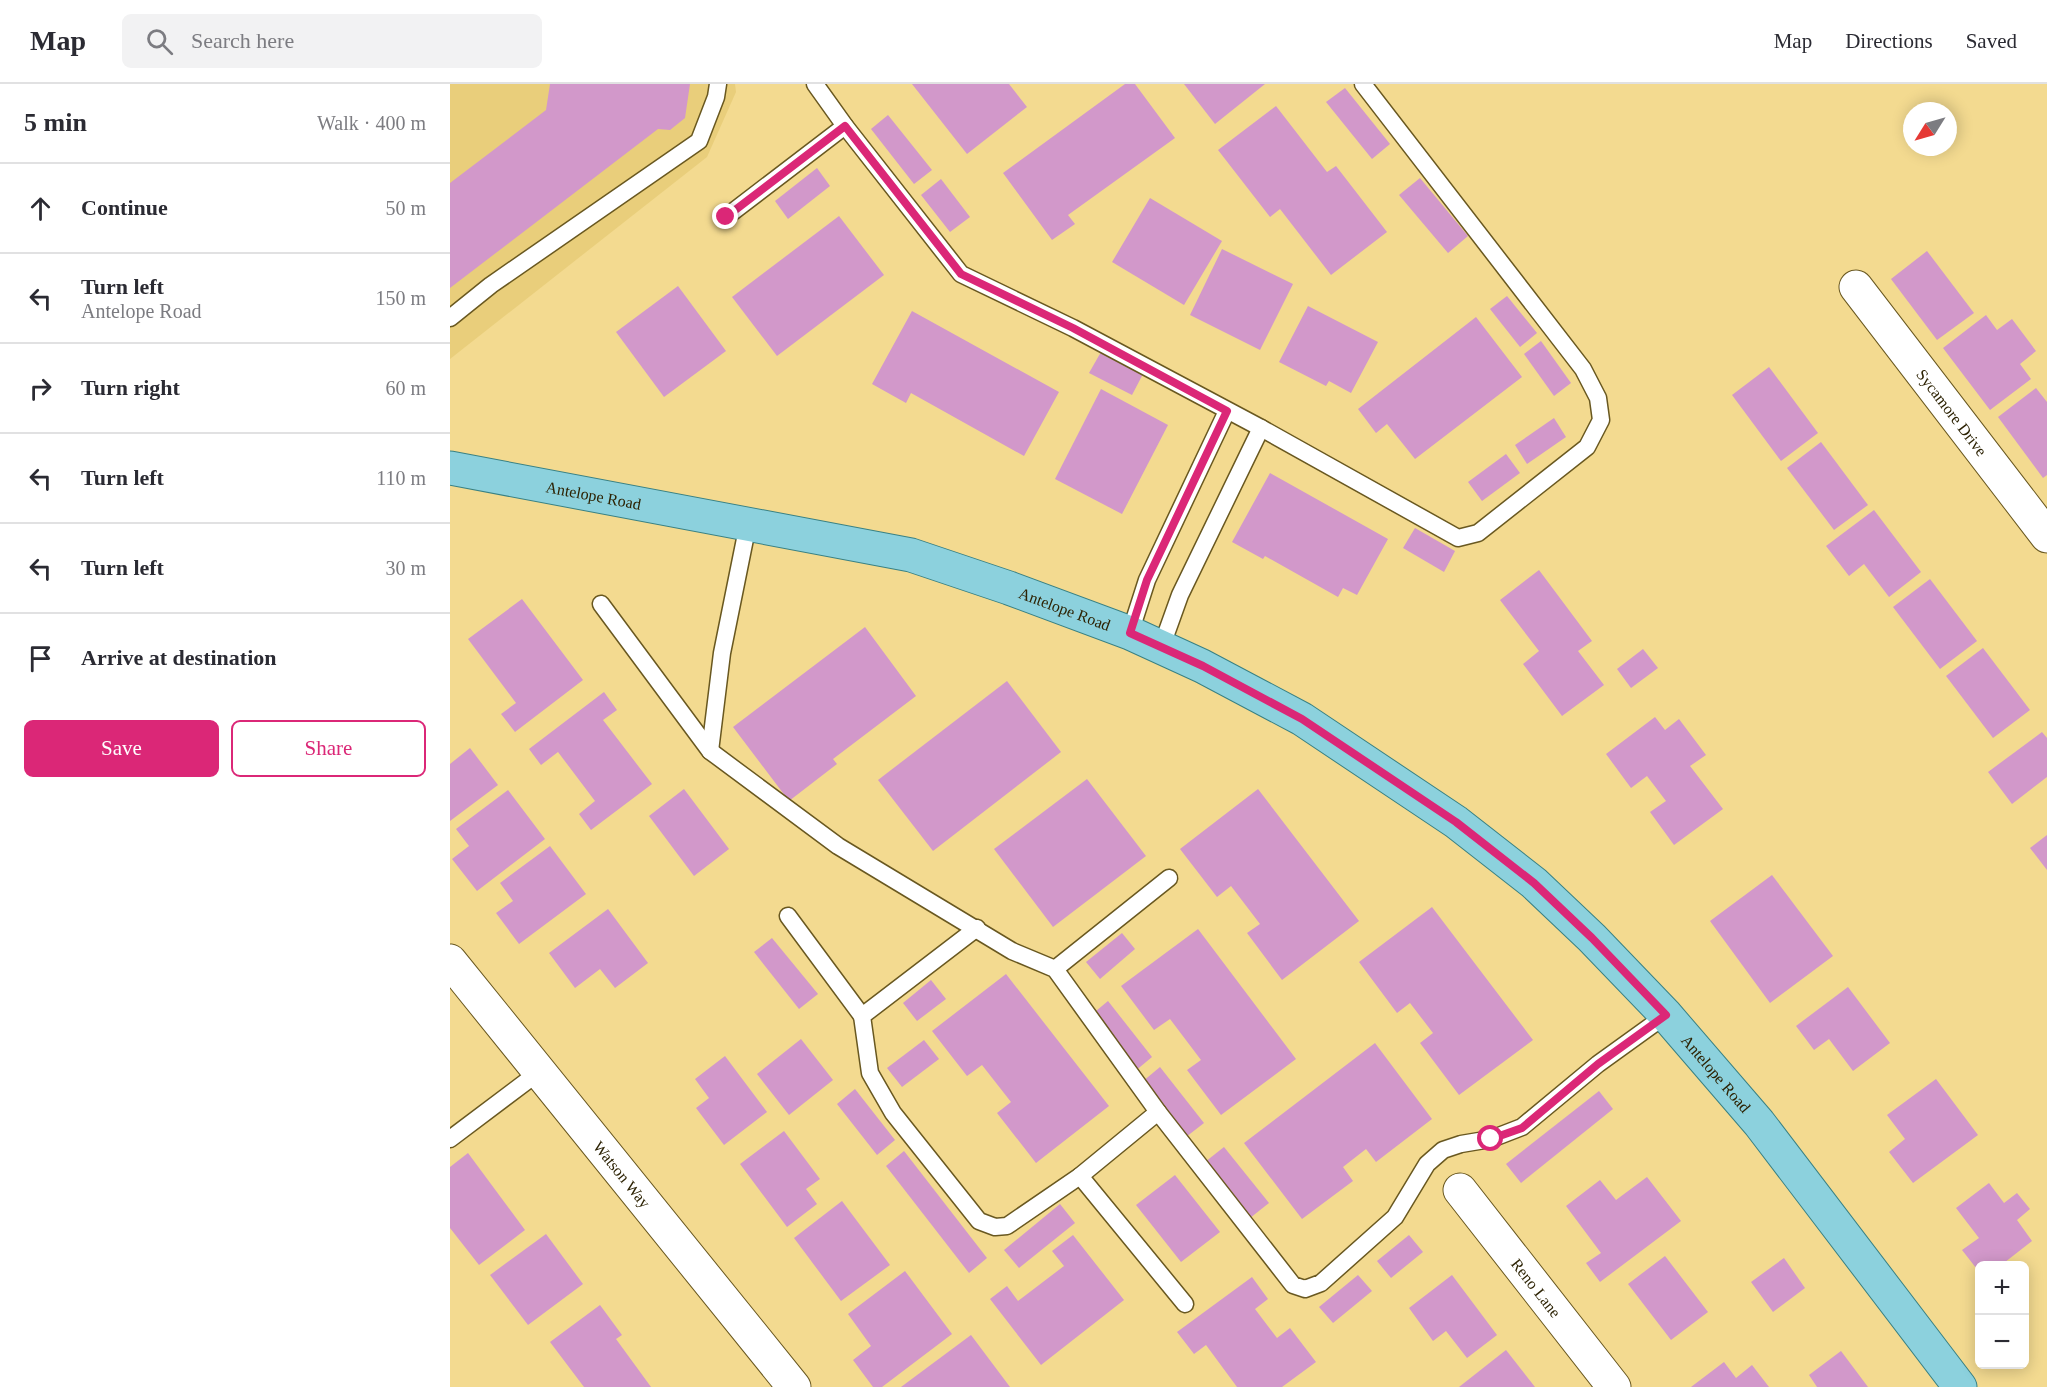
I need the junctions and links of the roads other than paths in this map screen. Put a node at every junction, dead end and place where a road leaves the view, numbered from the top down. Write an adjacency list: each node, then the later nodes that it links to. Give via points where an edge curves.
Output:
1 (718, 84): 7 (lane, via 699,141 490,285)
2 (815, 84): 4 (lane)
3 (1363, 84): 9 (lane, via 1583,369 1598,398 1601,420 1587,447 1478,533 1458,538)
4 (845, 126): 5 (lane); 8 (lane, via 961,274 1073,328)
5 (726, 217)
6 (1856, 287): 12 (street, Sycamore Drive)
7 (450, 318)
8 (1227, 411): 9 (lane); 14 (lane, via 1147,580)
9 (1261, 428): 15 (lane, via 1180,595)
10 (450, 468): 11 (main road, Antelope Road)
11 (748, 524): 14 (main road, Antelope Road, via 911,555); 16 (lane, via 722,653)
12 (2047, 536)
13 (601, 604): 16 (lane)
14 (1130, 633): 15 (main road, Antelope Road)
15 (1161, 648): 22 (main road, Antelope Road, via 1302,719 1456,822 1534,883)
16 (710, 751): 19 (lane, via 838,846)
17 (1169, 878): 21 (lane)
18 (788, 916): 23 (lane)
19 (976, 928): 21 (lane, via 1012,951); 23 (lane)
20 (450, 961): 24 (street, Watson Way)
21 (1055, 969): 25 (lane)
22 (1666, 1015): 25 (lane, via 1598,1064 1522,1128 1443,1150 1426,1164 1395,1217 1322,1283 1305,1289 1293,1285); 32 (main road, Antelope Road, via 1759,1123)
23 (862, 1016): 27 (lane, via 870,1073 892,1113 979,1221 1006,1226)
24 (539, 1072): 26 (lane); 30 (street, Watson Way)
25 (1158, 1112): 27 (lane)
26 (450, 1138)
27 (1080, 1176): 29 (lane)
28 (1460, 1190): 31 (street, Reno Lane)
29 (1185, 1304)
30 (794, 1387)
31 (1614, 1387)
32 (1960, 1387)

